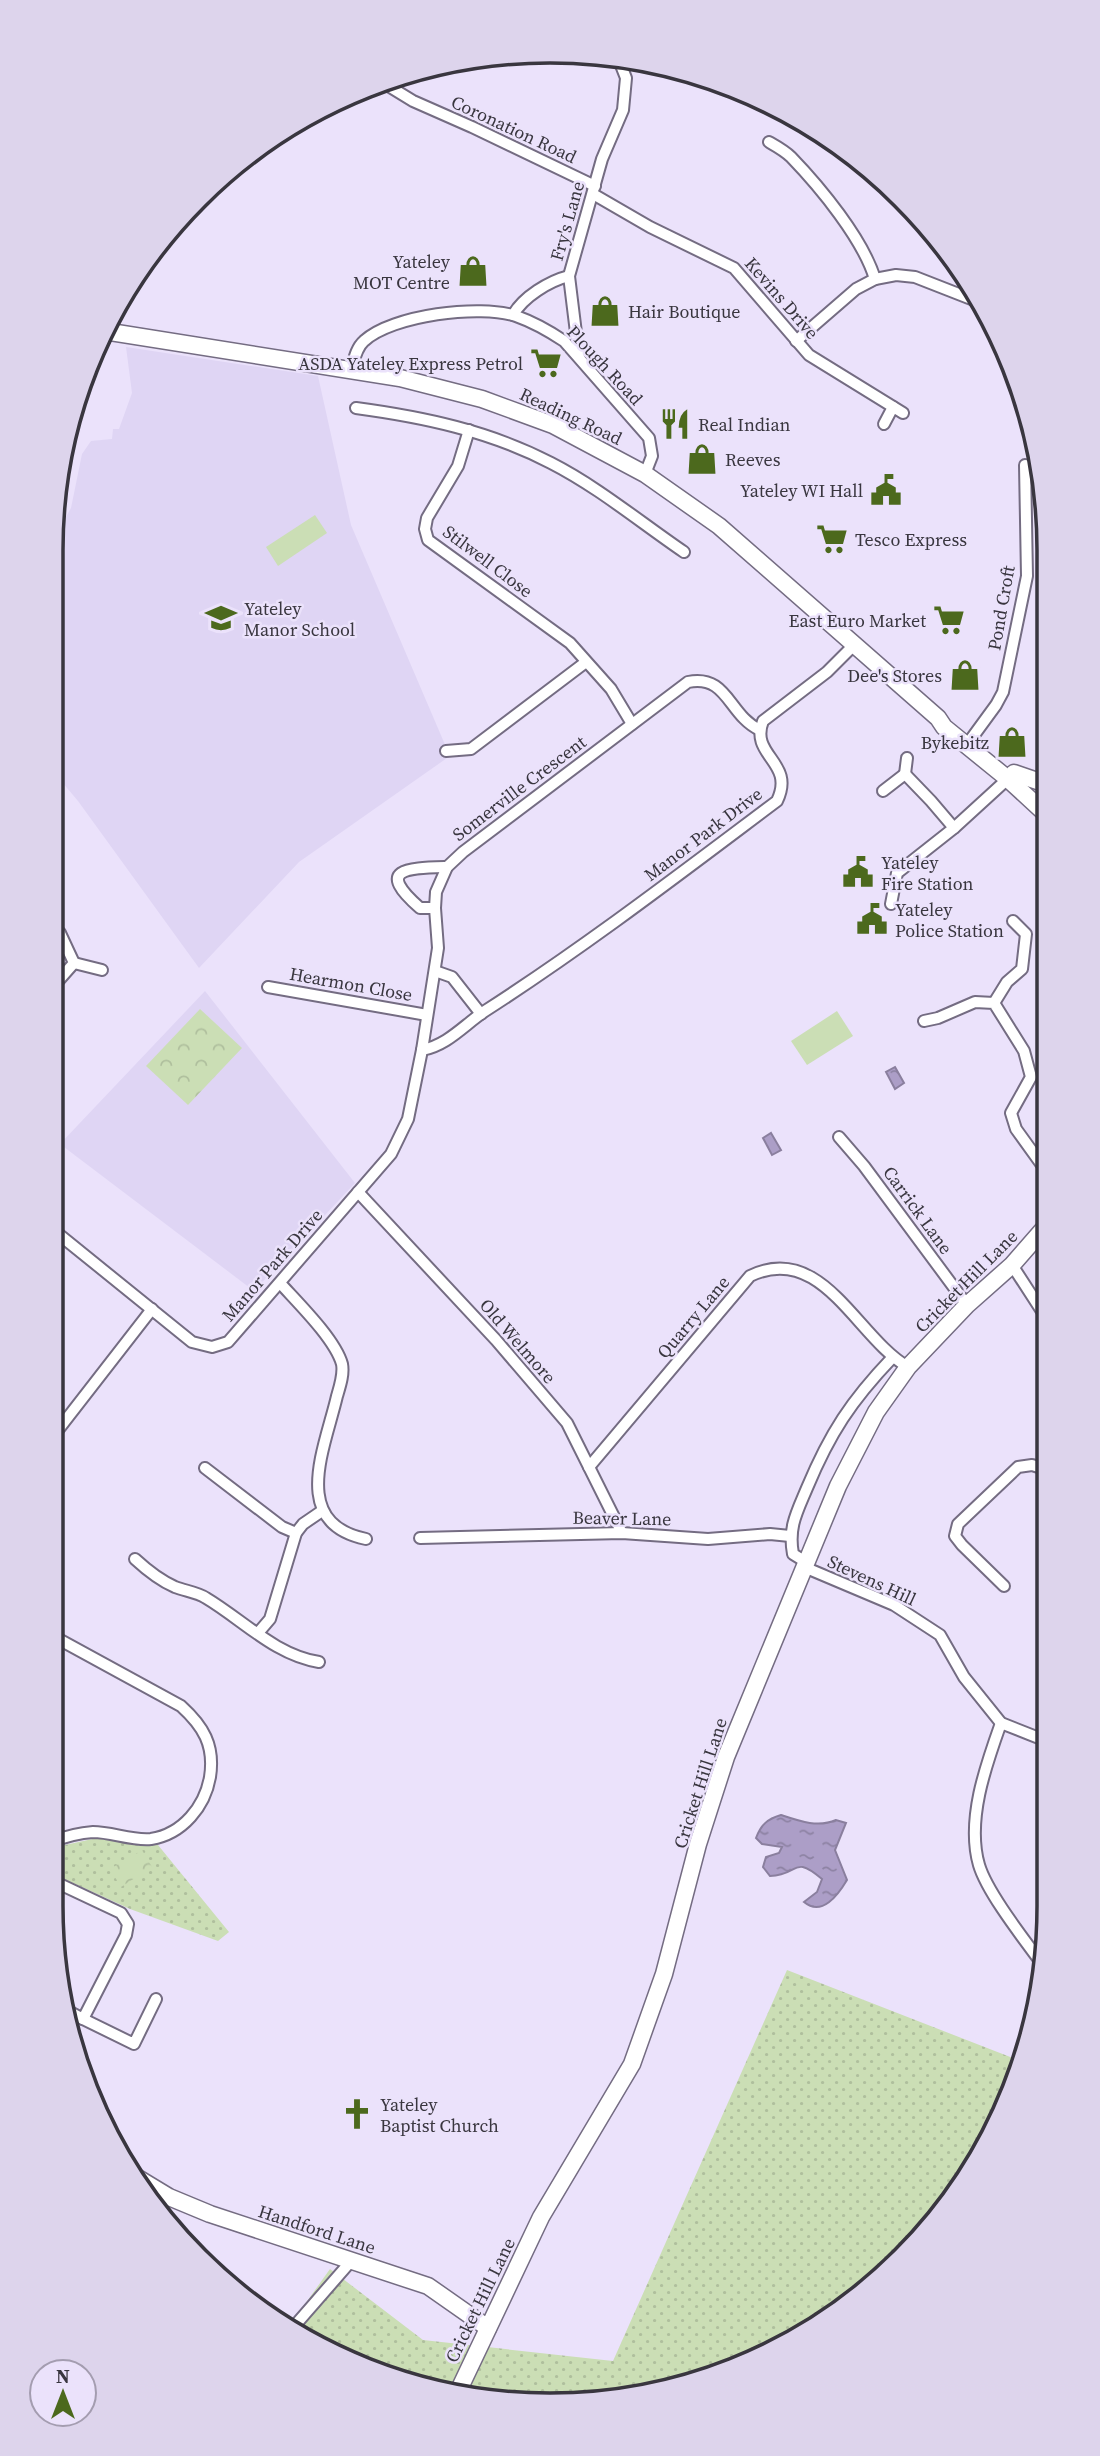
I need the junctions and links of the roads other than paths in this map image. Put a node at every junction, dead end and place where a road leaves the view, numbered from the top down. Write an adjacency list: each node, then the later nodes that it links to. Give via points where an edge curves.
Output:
1 (622, 68): 4 (street, Fry's Lane, via 626,78 622,110)
2 (393, 89): 4 (street, Coronation Road)
3 (769, 142): 6 (street, via 790,155 832,207 862,248)
4 (594, 190): 5 (street, Fry's Lane); 10 (street, Kevins Drive, via 650,227 734,268)
5 (569, 276): 8 (street, Fry's Lane, via 519,304); 11 (street, Fry's Lane)
6 (875, 279): 7 (street, via 915,277); 10 (street, via 856,289)
7 (966, 297)
8 (513, 315): 11 (street, Plough Road, via 564,341); 12 (street, Plough Road, via 434,314 394,324 362,342)
9 (114, 333): 12 (street, Reading Road)
10 (796, 341): 13 (street, Kevins Drive, via 818,362)
11 (579, 357): 19 (street, Plough Road, via 649,438 652,456)
12 (351, 370): 19 (street, Reading Road, via 429,384 521,412)
13 (893, 407): 15 (street, Kevins Drive); 16 (street)
14 (356, 408): 17 (street)
15 (903, 413)
16 (884, 424)
17 (469, 430): 20 (street, via 552,463); 22 (street, Stilwell Close, via 458,466 427,518 428,540 570,643)
18 (1025, 465): 25 (street, Pond Croft, via 1027,576 1003,692)
19 (645, 474): 21 (street, Reading Road, via 719,526)
20 (684, 552)
21 (854, 645): 24 (street, via 764,721); 25 (street, Reading Road)
22 (586, 663): 23 (street, Stilwell Close, via 611,689); 26 (street, via 471,750)
23 (632, 724): 24 (street, Somerville Crescent, via 688,682 701,679 716,684 747,724); 35 (street, Somerville Crescent)
24 (760, 730): 46 (street, Manor Park Drive, via 763,746 783,778 777,801 532,982)
25 (969, 742): 29 (street, Reading Road)
26 (446, 751)
27 (907, 758): 28 (street)
28 (905, 774): 31 (street); 34 (street)
29 (1011, 776): 30 (street); 32 (street, Reading Road); 33 (street, Reading Road); 34 (street)
30 (1037, 782)
31 (883, 791)
32 (1037, 793)
33 (1037, 804)
34 (954, 828): 36 (street, via 898,873)
35 (447, 867): 37 (street, Somerville Crescent, via 436,892); 37 (street, via 408,868 398,881 400,891 420,908)
36 (891, 904)
37 (435, 908): 42 (street, Somerville Crescent)
38 (1013, 921): 45 (street, via 1026,934 1022,969)
39 (63, 938): 40 (street)
40 (74, 963): 41 (street); 43 (street)
41 (102, 970)
42 (435, 971): 46 (street, via 452,978); 47 (street, Somerville Crescent)
43 (63, 975)
44 (268, 987): 47 (street, Hearmon Close)
45 (994, 1003): 48 (street, via 975,1002); 51 (street, via 1024,1051 1031,1077 1011,1113 1016,1129)
46 (481, 1014): 49 (street, Manor Park Drive, via 437,1047)
47 (427, 1016): 49 (street, Somerville Crescent)
48 (924, 1021)
49 (422, 1050): 52 (street, Manor Park Drive, via 408,1119 391,1154)
50 (839, 1137): 58 (street, Carrick Lane)
51 (1037, 1158)
52 (358, 1192): 56 (street, Manor Park Drive); 63 (street, Old Welmore, via 567,1423)
53 (1037, 1236): 55 (street, Cricket Hill Lane)
54 (63, 1238): 59 (street, Manor Park Drive)
55 (1012, 1265): 57 (street); 58 (street, Cricket Hill Lane)
56 (280, 1283): 59 (street, Manor Park Drive, via 228,1342 212,1347 192,1342); 66 (street, via 336,1348 343,1367 316,1483)
57 (1037, 1304)
58 (967, 1305): 61 (street, Cricket Hill Lane)
59 (152, 1309): 62 (street)
60 (892, 1358): 61 (street, Quarry Lane); 63 (street, Quarry Lane, via 814,1277 792,1270 761,1271 750,1276); 69 (street, via 854,1401 824,1446)
61 (908, 1367): 73 (street, Cricket Hill Lane, via 876,1412)
62 (63, 1424)
63 (589, 1467): 68 (street, Old Welmore)
64 (1037, 1467): 74 (street, via 1018,1466 958,1524 955,1536)
65 (205, 1468): 67 (street)
66 (322, 1511): 67 (street); 71 (street, via 342,1531)
67 (296, 1533): 75 (street, via 270,1619)
68 (622, 1533): 69 (street, Beaver Lane, via 708,1539); 70 (street, Beaver Lane)
69 (790, 1536): 73 (street, via 793,1554)
70 (420, 1538)
71 (366, 1539)
72 (135, 1559): 75 (street, via 151,1574 204,1596)
73 (805, 1564): 78 (street, Stevens Hill, via 894,1605 940,1635 964,1676); 89 (street, Cricket Hill Lane, via 726,1757 664,1974 632,2064 541,2217)
74 (1004, 1586)
75 (258, 1633): 77 (street, via 304,1660)
76 (63, 1642): 80 (street, via 181,1706 198,1721 212,1766 196,1814 169,1833 151,1839 91,1832)
77 (319, 1662)
78 (1001, 1723): 79 (street); 82 (street, via 982,1777 976,1820 979,1865)
79 (1037, 1737)
80 (63, 1839)
81 (63, 1886): 85 (street, via 121,1913 128,1924)
82 (1035, 1953)
83 (156, 1999): 85 (street, via 134,2045)
84 (76, 2015): 85 (street)
85 (83, 2019)
86 (153, 2187): 87 (street, Handford Lane, via 209,2214)
87 (352, 2260): 88 (street); 89 (street, Handford Lane, via 428,2286)
88 (297, 2323)
89 (488, 2328): 90 (street, Cricket Hill Lane)
90 (461, 2385)

